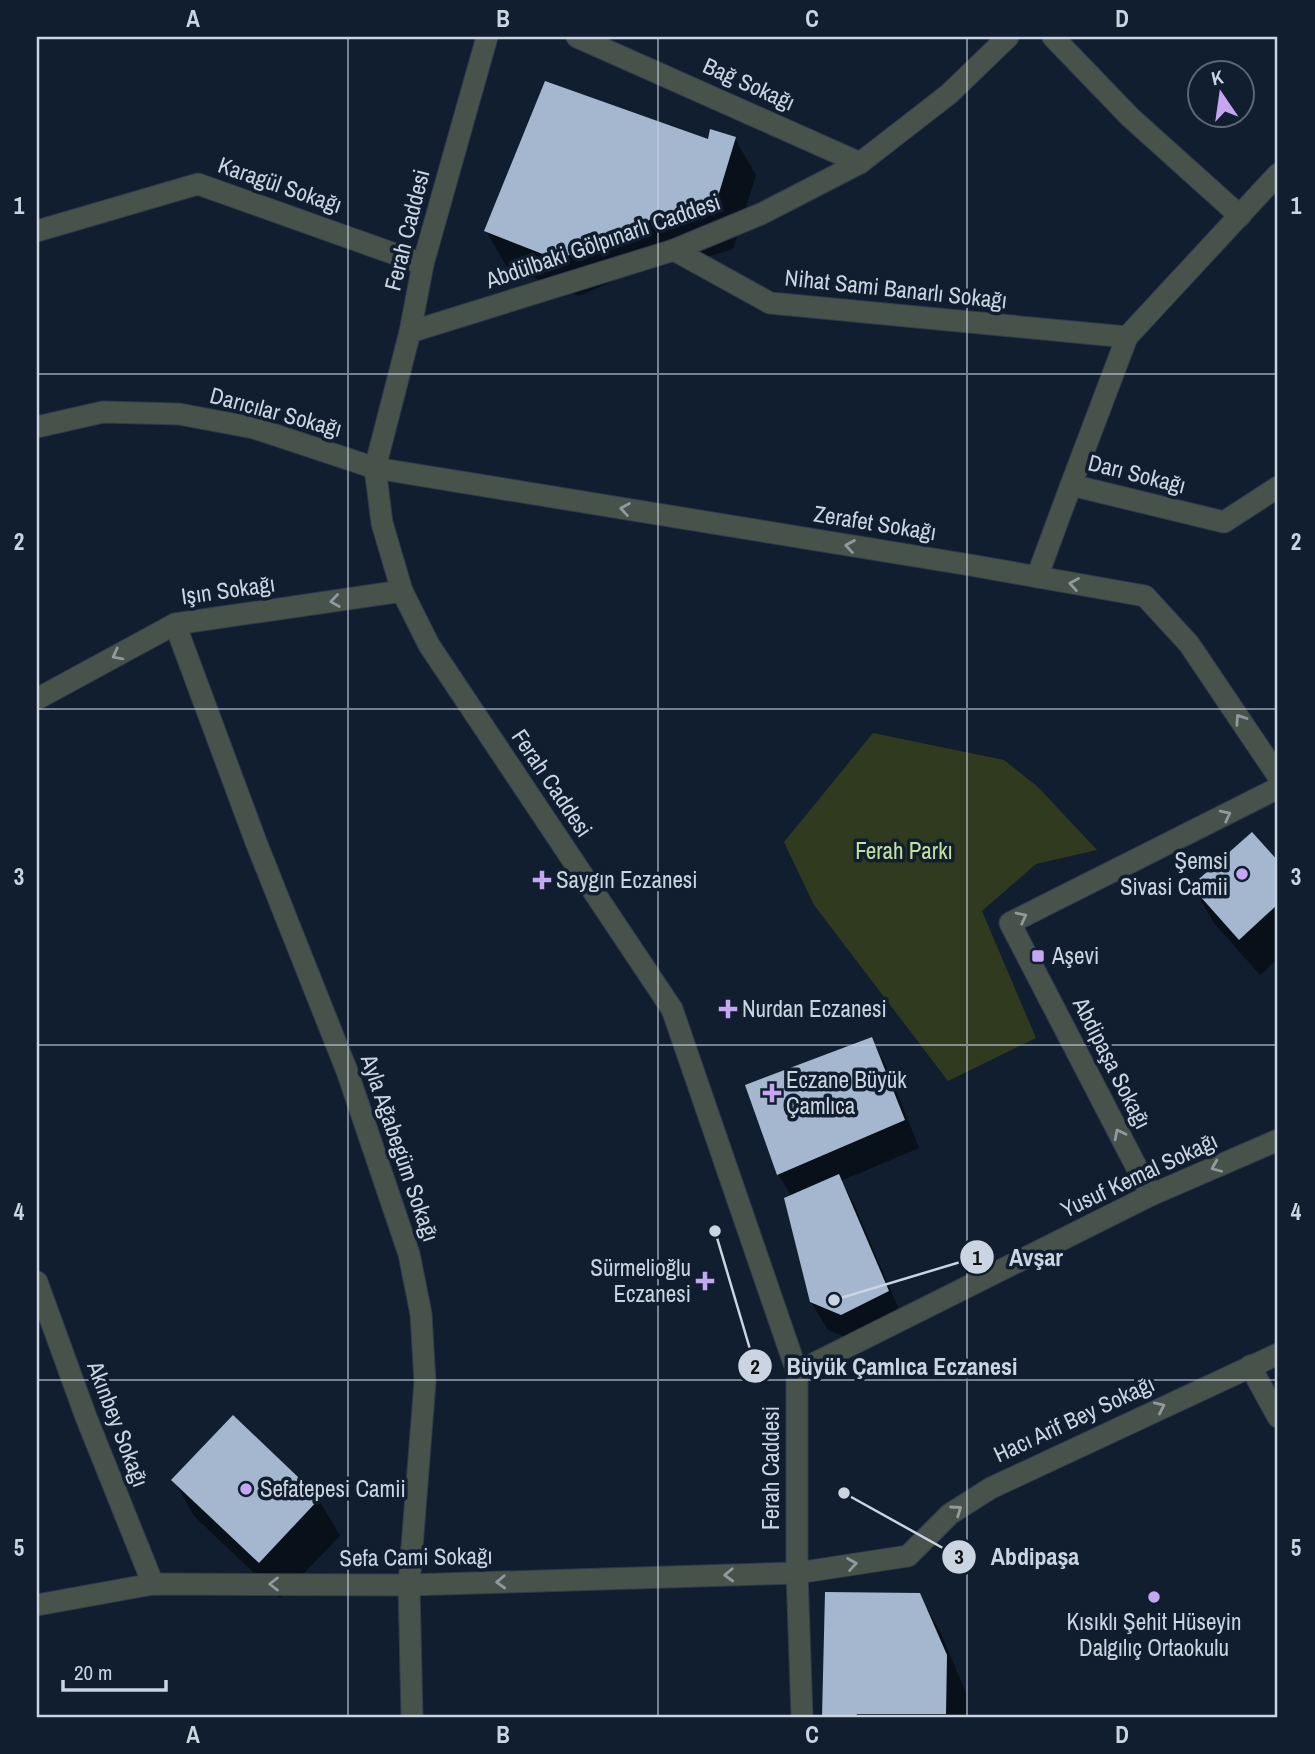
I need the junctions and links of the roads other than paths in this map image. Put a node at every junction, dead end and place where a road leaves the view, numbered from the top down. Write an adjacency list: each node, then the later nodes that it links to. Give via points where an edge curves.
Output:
1 (488, 37): 10 (street, Ferah Caddesi)
2 (578, 37): 5 (street, Bağ Sokağı)
3 (1008, 37): 5 (street, Abdülbaki Gölpınarlı Caddesi, via 949,94)
4 (1054, 37): 7 (street, via 1130,117)
5 (860, 163): 9 (street, Abdülbaki Gölpınarlı Caddesi, via 761,214)
6 (1278, 174): 7 (street)
7 (1240, 216): 12 (street)
8 (37, 231): 10 (street, Karagül Sokağı, via 198,184)
9 (674, 250): 11 (street, Abdülbaki Gölpınarlı Caddesi); 12 (street, Nihat Sami Banarlı Sokağı, via 770,303)
10 (423, 264): 11 (street, Ferah Caddesi)
11 (410, 332): 14 (street, Ferah Caddesi)
12 (1127, 337): 15 (street)
13 (37, 427): 14 (street, Darıcılar Sokağı, via 103,412 179,414 254,428)
14 (375, 468): 17 (street, Zerafet Sokağı, one-way to 14); 18 (street, Ferah Caddesi, via 382,523)
15 (1071, 485): 16 (street, Darı Sokağı, via 1224,522); 17 (street, Darı Sokağı)
16 (1278, 487)
17 (1037, 577): 21 (street, Zerafet Sokağı, one-way to 17, via 1189,644 1145,596)
18 (402, 591): 19 (street, Işın Sokağı, one-way to 19); 28 (street, Ferah Caddesi, via 429,646 672,1009)
19 (175, 624): 20 (street, Işın Sokağı, one-way to 20); 33 (street, Ayla Ağabegüm Sokağı, via 347,1071 409,1254 421,1314 425,1382)
20 (37, 699)
21 (1278, 776)
22 (1278, 788): 24 (street, Abdipaşa Sokağı, one-way to 22, via 1010,923)
23 (1278, 1140): 24 (street, Yusuf Kemal Sokağı, one-way to 24)
24 (1151, 1195): 28 (street, Yusuf Kemal Sokağı)
25 (37, 1282): 32 (street, Akınbey Sokağı)
26 (1278, 1354): 27 (street, Hacı Arif Bey Sokağı)
27 (1250, 1366): 29 (street); 30 (street, Hacı Arif Bey Sokağı, one-way to 27, via 950,1514 991,1488)
28 (797, 1372): 31 (street, Ferah Caddesi)
29 (1278, 1417)
30 (908, 1556): 31 (street, Sefa Cami Sokağı, one-way to 30)
31 (797, 1573): 33 (street, Sefa Cami Sokağı, one-way to 33); 36 (street, Ferah Caddesi)
32 (153, 1584): 33 (street, Sefa Cami Sokağı, one-way to 32); 34 (street, Sefa Cami Sokağı)
33 (409, 1585): 35 (street, Ayla Ağabegüm Sokağı)
34 (37, 1605)
35 (412, 1717)
36 (802, 1717)

